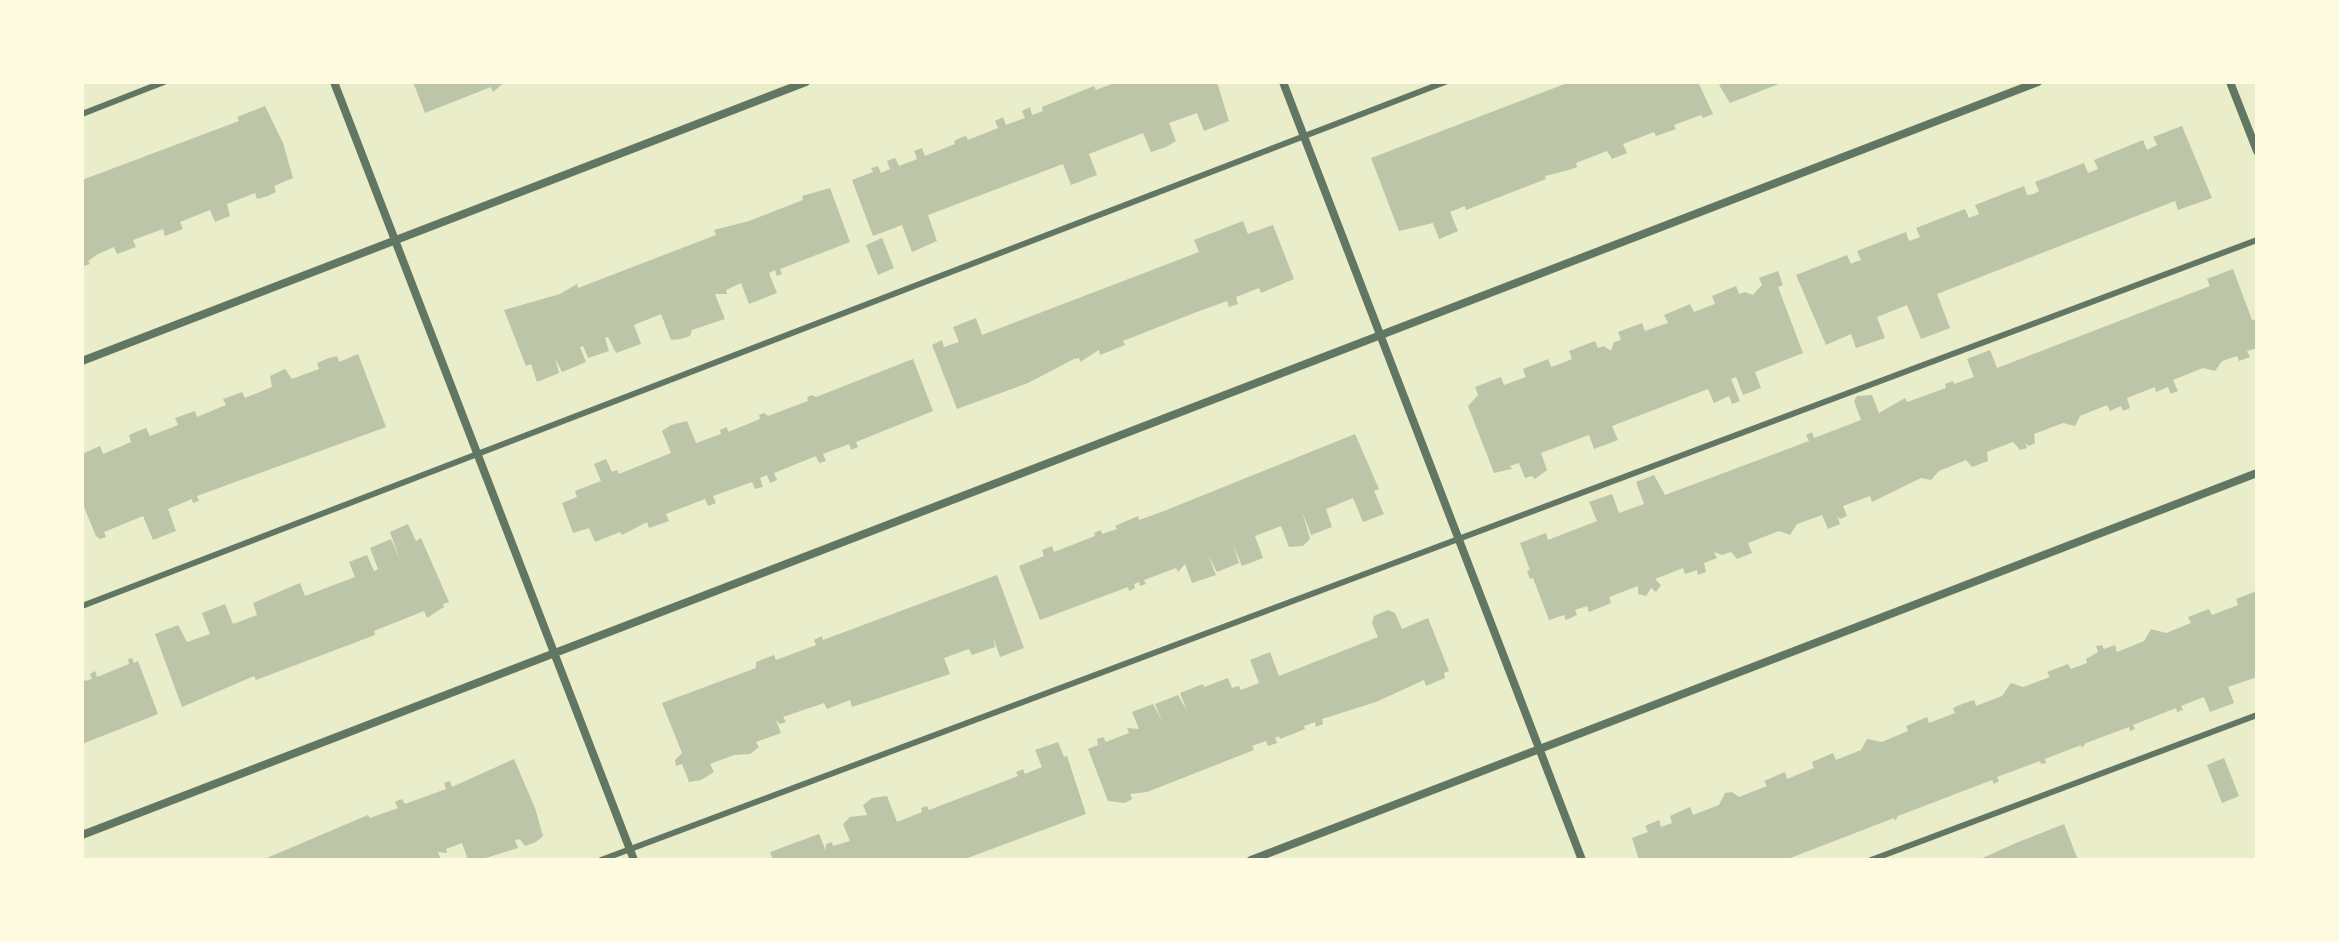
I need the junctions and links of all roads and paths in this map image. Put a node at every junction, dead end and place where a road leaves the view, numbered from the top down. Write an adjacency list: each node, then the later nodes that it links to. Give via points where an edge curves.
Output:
1 (164, 82): 8 (lane)
2 (334, 82): 11 (street)
3 (806, 82): 11 (street)
4 (1283, 82): 9 (street)
5 (1445, 82): 9 (lane)
6 (2038, 82): 13 (street)
7 (2230, 82): 10 (street)
8 (82, 114)
9 (1305, 138): 13 (street); 15 (lane)
10 (2257, 151)
11 (395, 240): 14 (street); 15 (street)
12 (2257, 240): 17 (lane)
13 (1380, 335): 17 (street); 19 (street)
14 (82, 361)
15 (479, 454): 18 (lane); 19 (street)
16 (2257, 473): 21 (street)
17 (1459, 538): 21 (street); 23 (lane)
18 (82, 606)
19 (554, 654): 22 (street); 23 (street)
20 (2257, 715): 28 (lane)
21 (1539, 749): 26 (street); 27 (street)
22 (82, 835)
23 (630, 850): 24 (lane); 25 (street)
24 (601, 860)
25 (634, 860)
26 (1251, 860)
27 (1582, 860)
28 (1871, 860)

